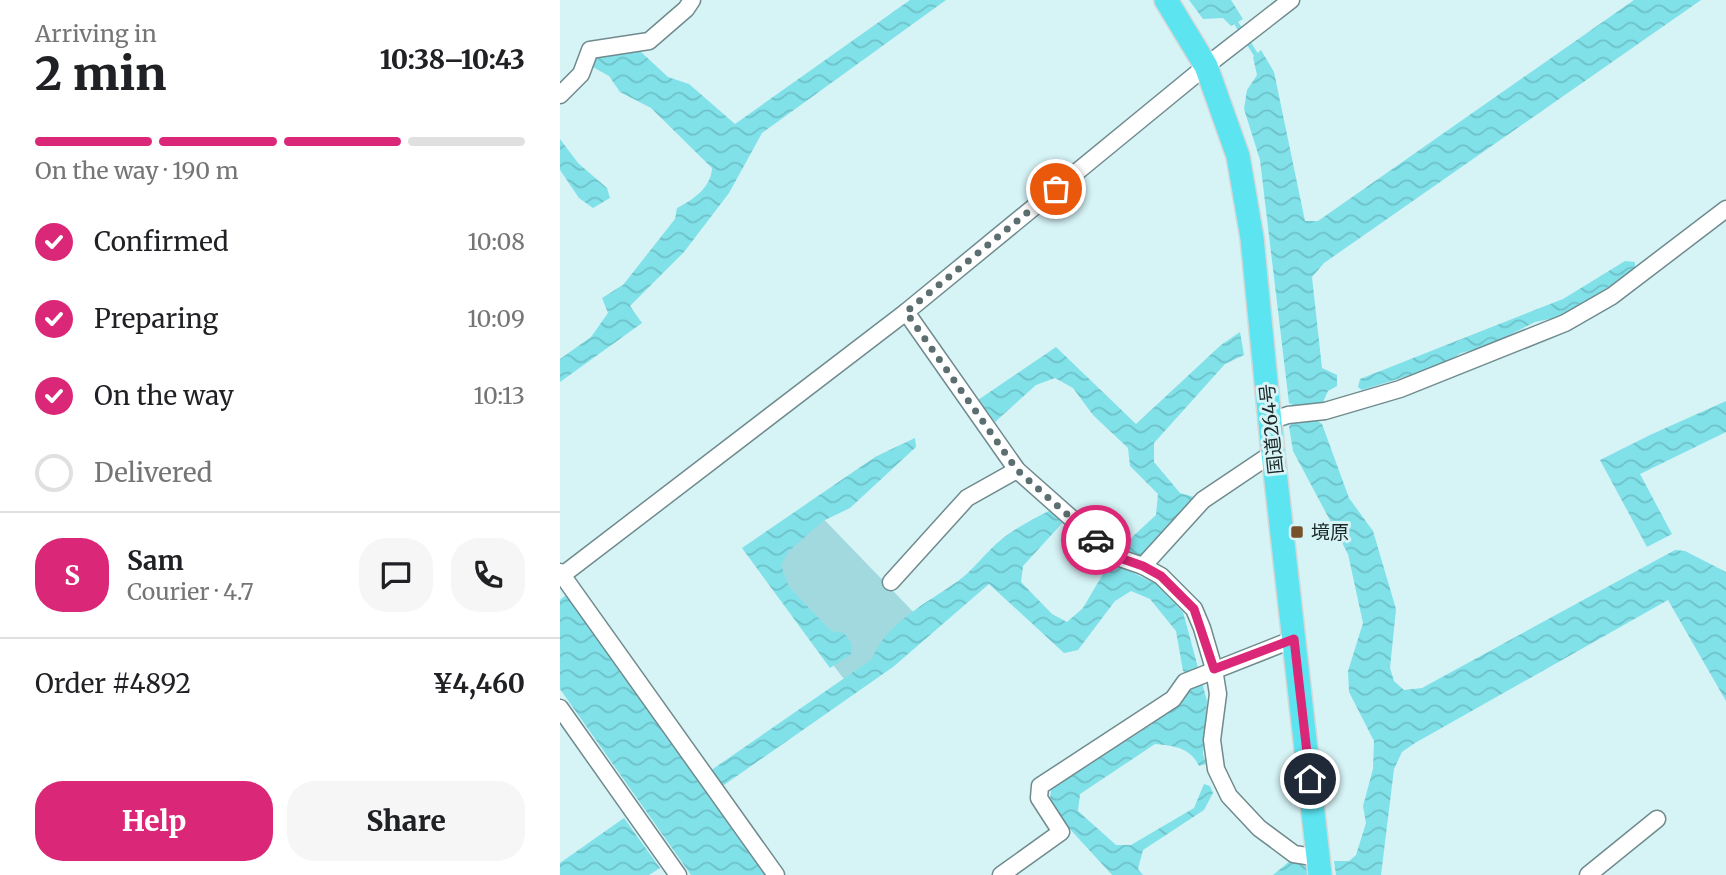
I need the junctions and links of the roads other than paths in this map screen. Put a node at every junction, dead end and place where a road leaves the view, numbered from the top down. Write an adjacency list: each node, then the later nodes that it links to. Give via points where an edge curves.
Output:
1 (692, 0): 5 (street, via 649,41 590,50 581,74)
2 (1166, 0): 4 (highway, 国道264号)
3 (1291, 0): 4 (street)
4 (1206, 66): 7 (street); 8 (highway, 国道264号, via 1238,156)
5 (560, 95)
6 (1726, 209): 8 (street, via 1612,296 1565,323 1399,389 1325,411)
7 (906, 312): 10 (street); 12 (street)
8 (1279, 418): 9 (highway, 国道264号)
9 (1273, 453): 11 (street, via 1203,500); 14 (highway, 国道264号)
10 (1017, 470): 11 (street, via 1114,556); 13 (street, via 967,498)
11 (1143, 566): 15 (street, via 1161,576 1194,609)
12 (561, 575): 20 (street)
13 (891, 582)
14 (1294, 639): 15 (street); 18 (highway, 国道264号)
15 (1207, 672): 18 (street, via 1218,694 1212,740 1216,769 1229,796 1259,828); 21 (street, via 1185,682 1173,699 1040,786 1039,798 1061,832)
16 (560, 708): 19 (street)
17 (1657, 818): 22 (street)
18 (1319, 866)
19 (678, 875)
20 (776, 875)
21 (1001, 875)
22 (1588, 875)

